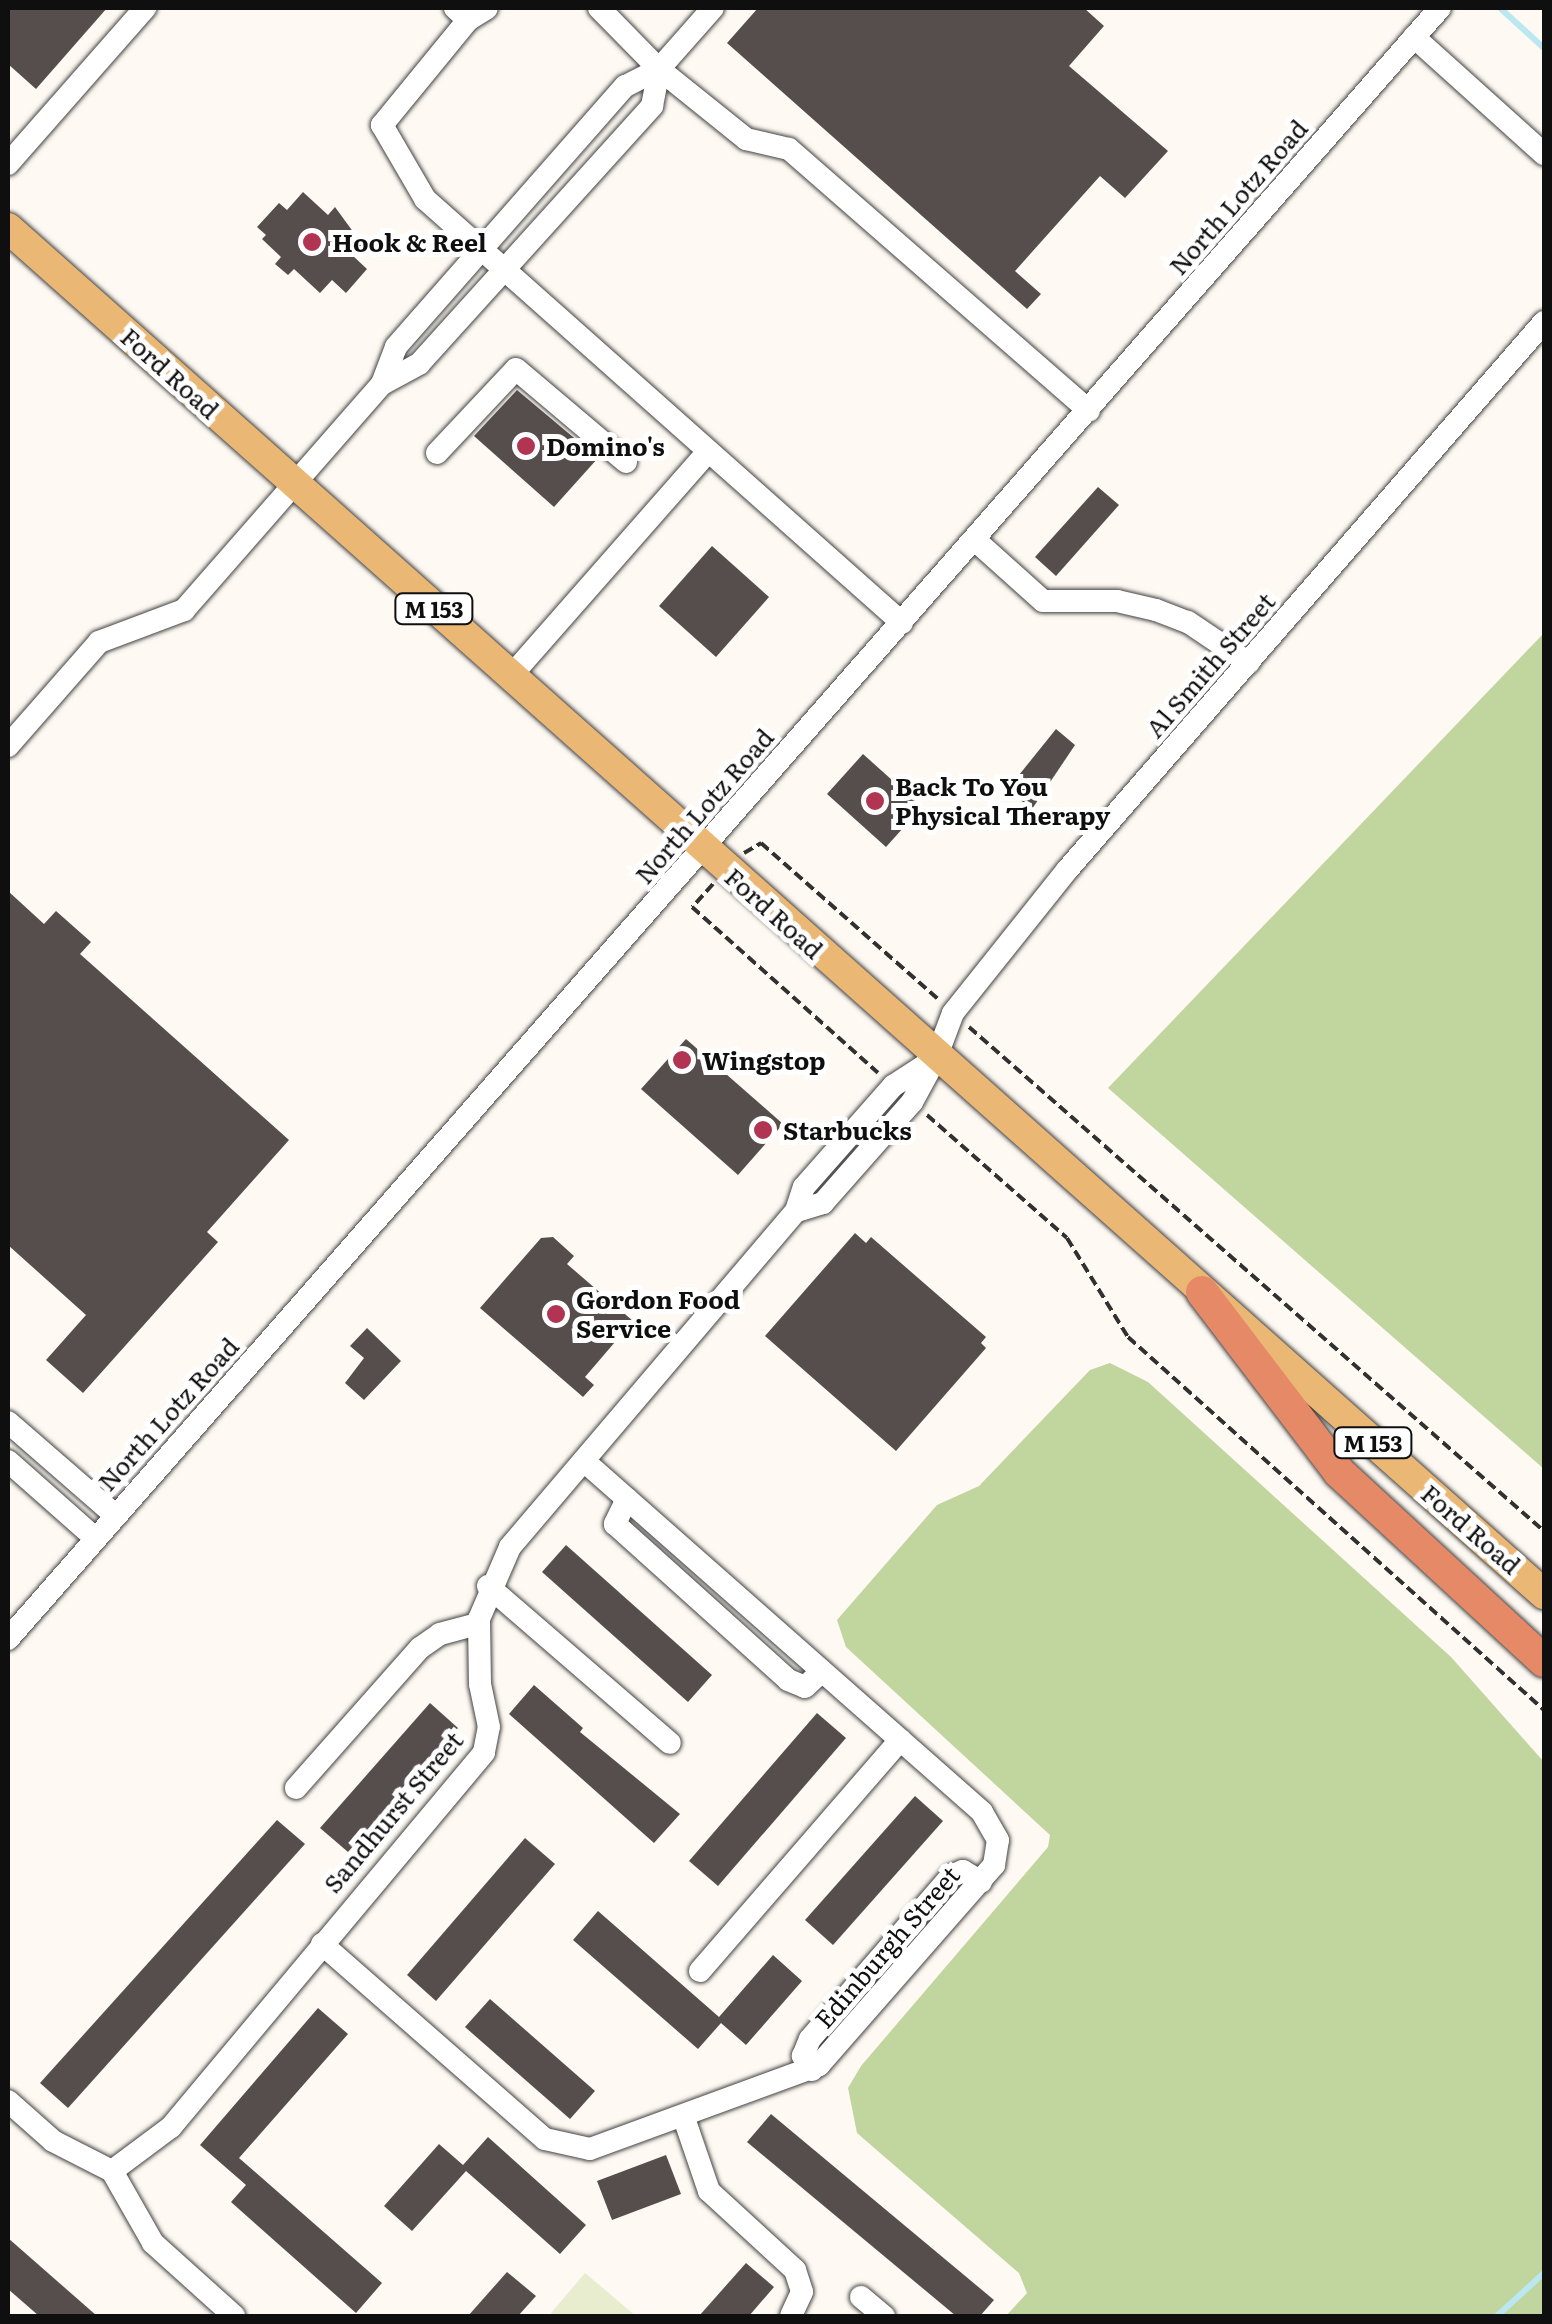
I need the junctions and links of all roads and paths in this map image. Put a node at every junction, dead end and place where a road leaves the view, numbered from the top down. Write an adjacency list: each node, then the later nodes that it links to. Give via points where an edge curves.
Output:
1 (145, 8): 9 (street)
2 (599, 8): 7 (street)
3 (713, 8): 7 (street)
4 (1440, 8): 6 (street, North Lotz Road)
5 (470, 12): 11 (street, via 382,124 425,199)
6 (1414, 37): 8 (street); 15 (street, North Lotz Road)
7 (659, 69): 11 (street, via 625,86); 12 (street, via 652,106); 15 (street, via 746,140 789,148)
8 (1544, 154)
9 (8, 164)
10 (8, 228): 19 (main road, Ford Road / M 153)
11 (480, 251): 12 (street); 14 (street, via 396,347)
12 (503, 271): 14 (street, via 419,364); 16 (street)
13 (1544, 322): 22 (street, Al Smith Street)
14 (382, 384): 19 (street)
15 (1089, 411): 20 (street, North Lotz Road)
16 (708, 452): 21 (street); 23 (street)
17 (437, 454): 18 (street, via 516,368)
18 (626, 462)
19 (294, 484): 23 (main road, Ford Road / M 153); 24 (street, via 184,610 99,642)
20 (975, 540): 21 (street, North Lotz Road); 22 (street, via 1043,601 1116,601 1156,610 1188,622)
21 (902, 623): 25 (street, North Lotz Road)
22 (1249, 663): 26 (street, Al Smith Street, via 965,998)
23 (510, 676): 25 (main road, Ford Road / M 153)
24 (8, 746)
25 (702, 848): 26 (main road, Ford Road / M 153); 31 (street, North Lotz Road)
26 (936, 1058): 27 (main road, Ford Road / M 153); 30 (street, Sandhurst Street, via 912,1102 823,1203 796,1211)
27 (1202, 1292): 34 (main road, Ford Road / M 153); 37 (highway, via 1339,1472)
28 (8, 1422): 31 (street)
29 (8, 1461): 32 (street)
30 (584, 1461): 33 (street, Sandhurst Street, via 510,1547); 38 (street, Edinburgh Street)
31 (114, 1516): 32 (street, North Lotz Road)
32 (94, 1538): 36 (street, North Lotz Road)
33 (488, 1586): 35 (street, Sandhurst Street); 39 (street)
34 (1544, 1594)
35 (478, 1624): 40 (street, via 440,1634 420,1648); 41 (street, Sandhurst Street, via 489,1726 484,1752)
36 (8, 1640)
37 (1544, 1661)
38 (900, 1740): 42 (street); 44 (street, Edinburgh Street, via 993,1825 997,1856 812,2070)
39 (670, 1743)
40 (296, 1788)
41 (322, 1944): 44 (street, Edinburgh Street, via 554,2145 590,2149); 45 (street, Sandhurst Street, via 171,2128)
42 (700, 1971)
43 (9, 2104): 45 (street, via 53,2141)
44 (684, 2118): 48 (street, via 709,2191 795,2270 802,2292)
45 (112, 2171): 47 (street, via 153,2243)
46 (862, 2297): 49 (street)
47 (234, 2316)
48 (791, 2316)
49 (884, 2316)

